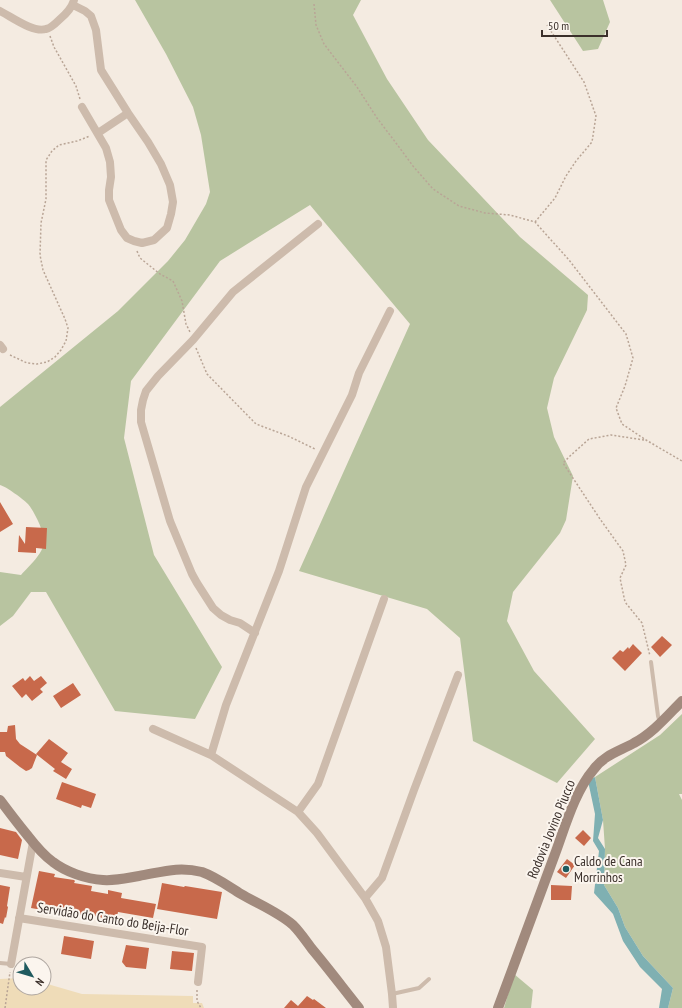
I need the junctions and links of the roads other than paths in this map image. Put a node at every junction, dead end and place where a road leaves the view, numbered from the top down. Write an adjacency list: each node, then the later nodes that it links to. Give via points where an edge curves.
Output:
1 (73, 2): 2 (street, via 64,16 47,29 30,28); 4 (street, via 91,16 96,30 101,70)
2 (0, 11)
3 (82, 107): 5 (street)
4 (128, 113): 5 (street); 5 (street, via 161,164 170,185 173,202 167,228 154,240 142,243 134,241 127,238 121,230 109,200 110,162)
5 (98, 133)
6 (318, 224): 9 (street, via 233,292 146,391 141,410 141,422 170,521 192,574 220,615)
7 (390, 311): 9 (street, via 306,487 279,571)
8 (384, 600): 17 (street, via 318,784)
9 (255, 633): 15 (street, via 226,705)
10 (651, 662): 13 (lane)
11 (458, 675): 21 (street, via 382,878)
12 (682, 701): 13 (main road, Rodovia Jovino Piucco)
13 (660, 723): 30 (main road, Rodovia Jovino Piucco, via 645,736 604,759 587,777 567,822)
14 (153, 729): 15 (street)
15 (211, 755): 17 (street)
16 (0, 800): 18 (main road)
17 (298, 812): 21 (street, via 317,833)
18 (33, 842): 20 (street); 28 (main road, via 62,868 96,879 117,880 179,869 210,875 220,880 293,925)
19 (0, 873): 20 (street)
20 (26, 877): 22 (street)
21 (365, 898): 27 (street, via 378,921 386,947)
22 (19, 918): 24 (street); 26 (street, Servidão do Canto do Beija-Flor, via 202,947)
23 (0, 963): 24 (lane)
24 (11, 964)
25 (429, 979): 27 (lane, via 419,988)
26 (198, 982)
27 (392, 994): 29 (street)
28 (359, 1008)
29 (393, 1008)
30 (498, 1008)

